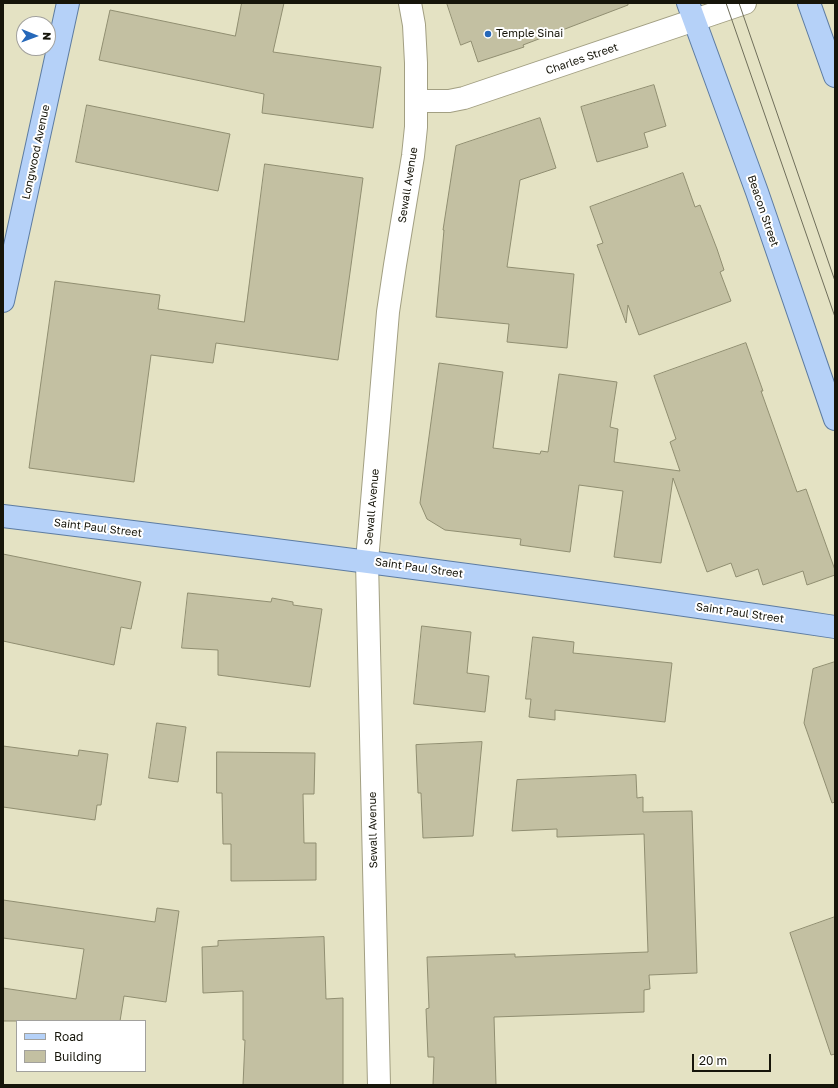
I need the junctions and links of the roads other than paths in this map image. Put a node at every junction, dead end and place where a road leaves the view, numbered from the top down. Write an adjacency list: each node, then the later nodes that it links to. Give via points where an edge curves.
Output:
1 (68, 3): 8 (main road, Longwood Avenue)
2 (410, 3): 7 (street, Sewall Avenue, via 414,25)
3 (745, 3): 5 (street, Charles Street)
4 (809, 3): 6 (main road)
5 (691, 12): 7 (street, Charles Street, via 579,60 464,98 449,101); 9 (main road, Beacon Street, via 757,192)
6 (835, 76)
7 (417, 101): 11 (street, Sewall Avenue, via 413,156 388,312)
8 (3, 301)
9 (835, 420)
10 (3, 516): 11 (main road, Saint Paul Street)
11 (367, 561): 12 (main road, Saint Paul Street); 13 (street, Sewall Avenue)
12 (835, 627)
13 (379, 1085)

